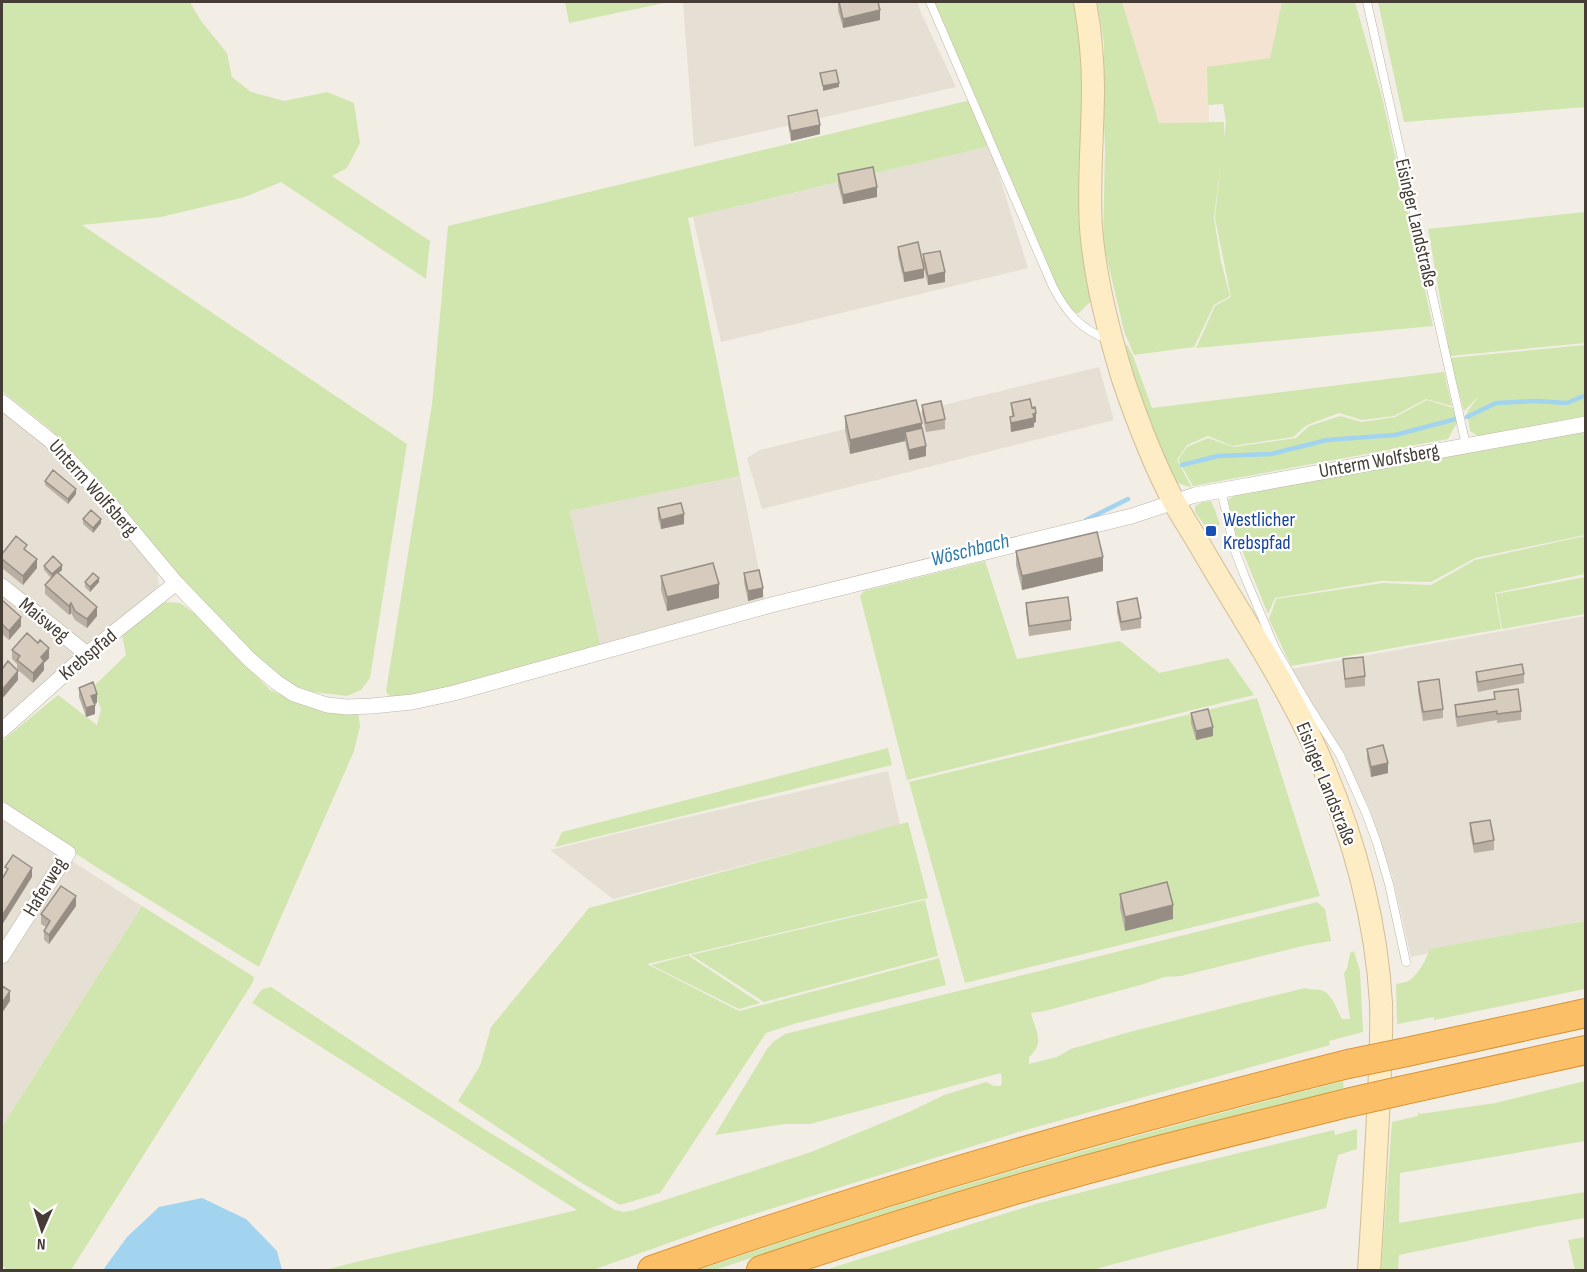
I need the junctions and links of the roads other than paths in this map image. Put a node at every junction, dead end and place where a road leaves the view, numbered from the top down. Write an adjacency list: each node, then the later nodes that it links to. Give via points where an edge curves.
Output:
1 (930, 2): 4 (lane, via 1063,306 1088,330)
2 (1085, 2): 4 (main road, Eisinger Landstraße, via 1093,86 1091,226 1097,276)
3 (1366, 2): 7 (lane, Eisinger Landstraße)
4 (1112, 341): 9 (main road, Eisinger Landstraße, via 1142,431)
5 (2, 402): 10 (street, Unterm Wolfsberg, via 51,441)
6 (1586, 424): 7 (street, Unterm Wolfsberg)
7 (1466, 445): 8 (street, Unterm Wolfsberg)
8 (1221, 490): 9 (street, Unterm Wolfsberg); 16 (lane, Eisinger Landstraße, via 1235,551 1275,648 1340,755 1366,813 1389,884)
9 (1174, 502): 10 (street, Unterm Wolfsberg, via 1132,516 760,608 454,693 372,706 327,705 294,694 250,660); 21 (main road, Eisinger Landstraße, via 1257,640 1317,751 1361,879 1375,945 1382,1026)
10 (176, 583): 12 (street, Krebspfad)
11 (2, 586): 12 (street, Maisweg)
12 (87, 654): 13 (street, Krebspfad)
13 (2, 730)
14 (2, 810): 15 (street, Haferweg, via 69,853)
15 (2, 956)
16 (1406, 962)
17 (1586, 1013): 19 (highway, bridge, via 1216,1098 1001,1158)
18 (1586, 1050): 20 (highway, bridge, via 1155,1151)
19 (652, 1270)
20 (761, 1270)
21 (1369, 1270)

